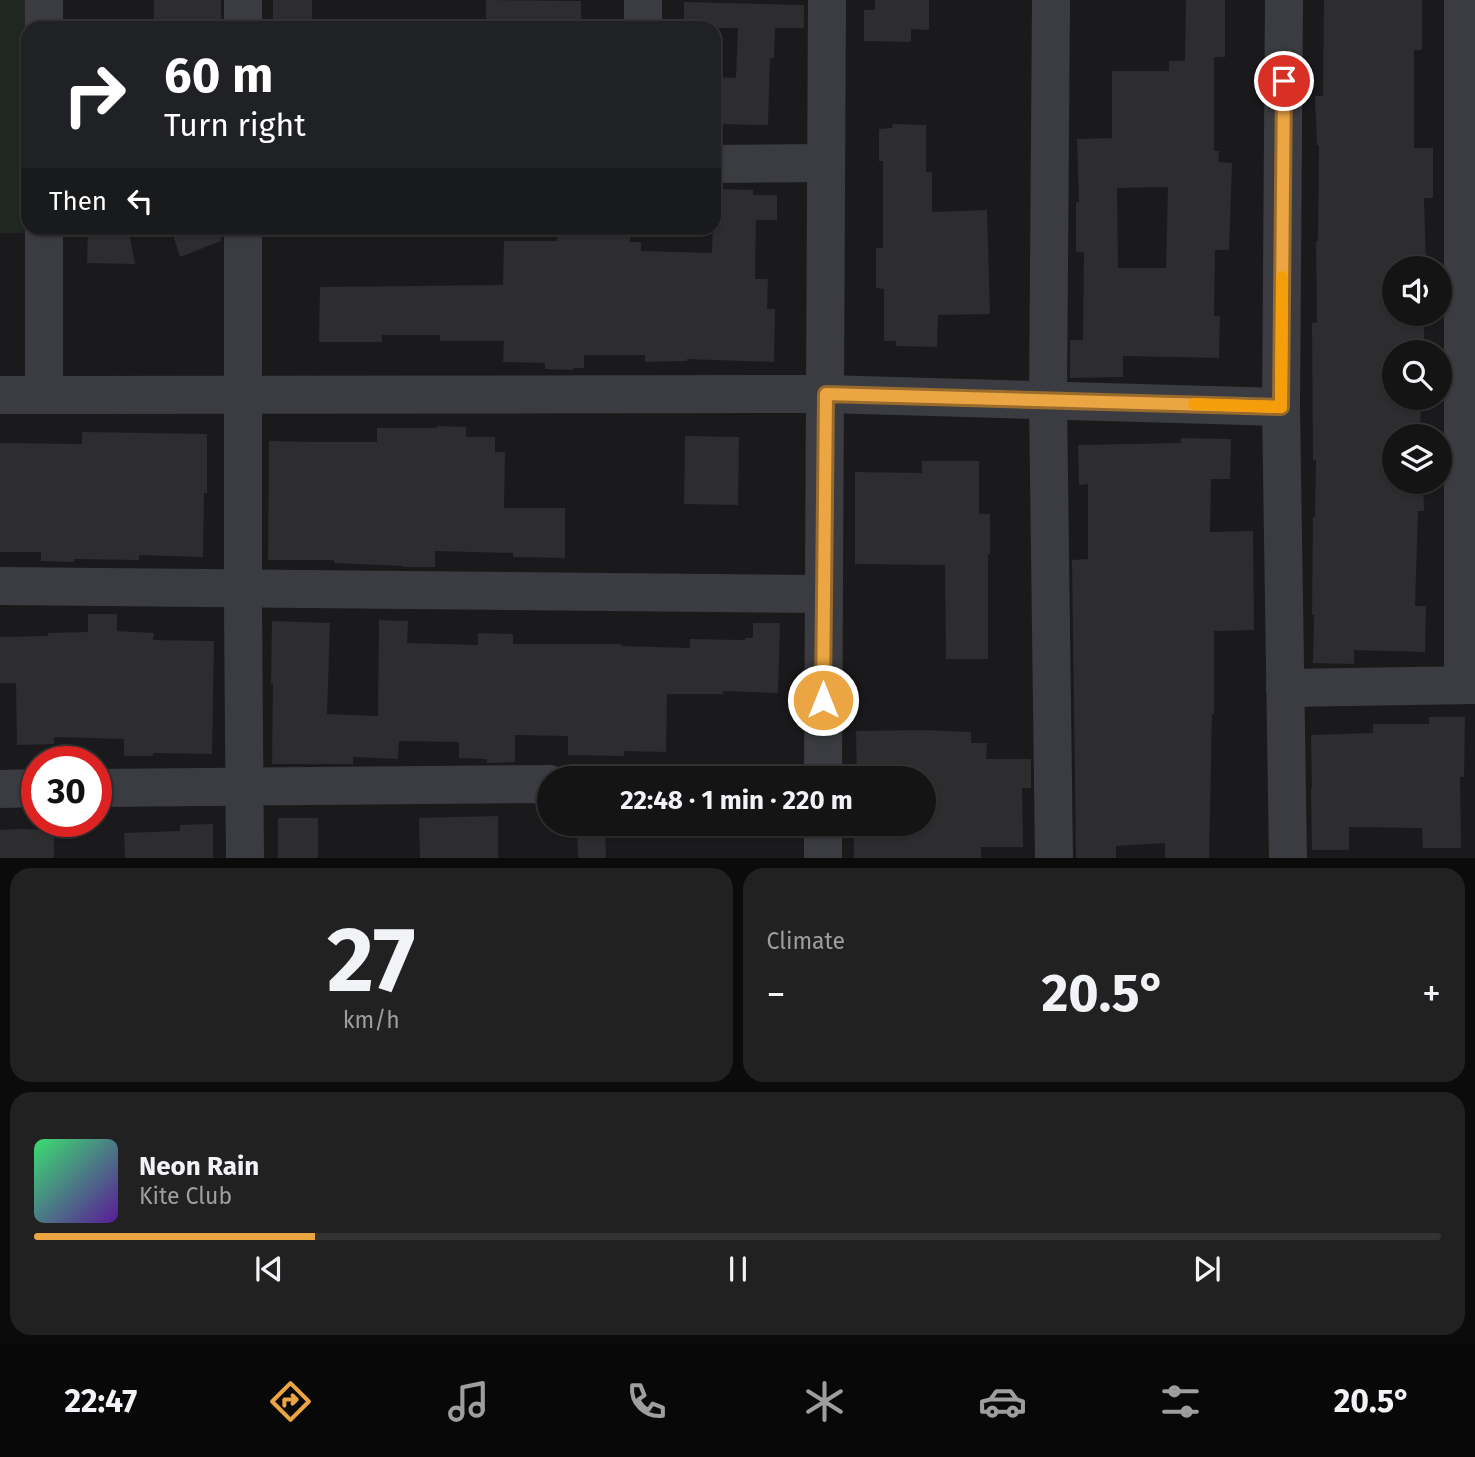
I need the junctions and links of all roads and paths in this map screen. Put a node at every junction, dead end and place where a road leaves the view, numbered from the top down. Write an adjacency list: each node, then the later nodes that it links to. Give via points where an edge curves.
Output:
1 (44, 0): 8 (street)
2 (243, 0): 9 (street)
3 (643, 0): 10 (street)
4 (827, 0): 11 (street)
5 (1051, 0): 19 (street)
6 (1284, 0): 20 (street)
7 (1463, 0): 24 (street)
8 (44, 21)
9 (243, 21)
10 (643, 21)
11 (826, 163): 12 (street); 15 (street)
12 (721, 164)
13 (44, 235): 17 (street)
14 (243, 235): 18 (street)
15 (826, 394): 18 (street); 19 (street); 23 (street)
16 (0, 395): 17 (street)
17 (44, 395): 18 (street)
18 (243, 395): 22 (street)
19 (1048, 400): 20 (street); 35 (street)
20 (1281, 407): 25 (street)
21 (0, 586): 22 (street)
22 (243, 588): 23 (street); 29 (street)
23 (823, 594): 26 (street)
24 (1469, 685): 25 (street)
25 (1285, 688): 36 (street)
26 (823, 766)
27 (537, 784): 29 (street)
28 (112, 788): 29 (street)
29 (245, 788): 33 (street)
30 (0, 789): 31 (street)
31 (21, 789)
32 (823, 836): 34 (street)
33 (245, 858)
34 (823, 858)
35 (1054, 858)
36 (1288, 858)

